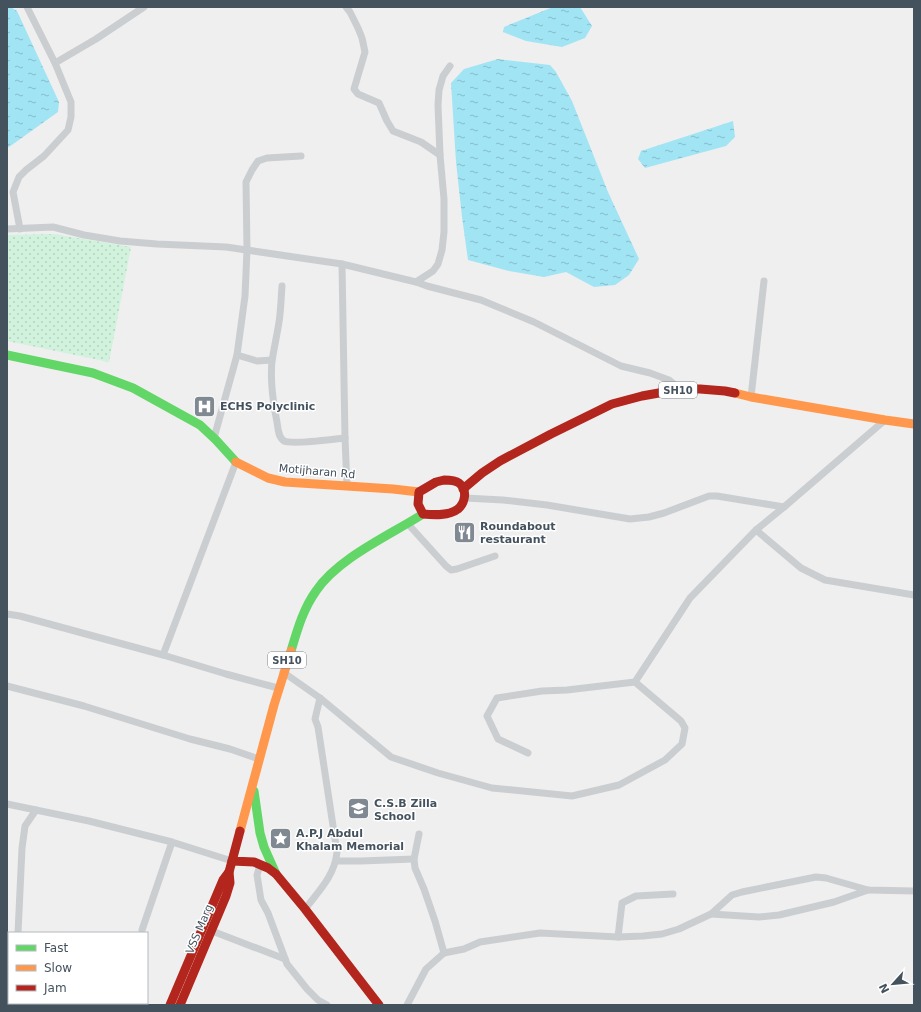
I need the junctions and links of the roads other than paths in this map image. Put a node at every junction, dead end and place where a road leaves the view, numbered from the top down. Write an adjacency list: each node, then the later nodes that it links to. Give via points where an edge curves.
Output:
1 (27, 7): 4 (street)
2 (144, 7): 4 (street)
3 (346, 7): 6 (street, via 358,28 365,52 354,89 358,94 379,104 393,131 421,142)
4 (55, 63): 9 (street, via 71,102 71,117 68,130 44,156 19,176 13,192)
5 (450, 66): 6 (street, via 442,76 439,90)
6 (440, 155): 13 (street, via 444,199 442,250 438,264)
7 (302, 156): 10 (street, via 267,158 258,161 252,170 246,182)
8 (7, 229): 9 (street)
9 (20, 229): 10 (street, via 52,227 120,241)
10 (247, 250): 11 (street); 16 (street, via 245,296)
11 (342, 264): 13 (street); 23 (street)
12 (764, 281): 19 (street)
13 (416, 282): 18 (street, via 481,300 534,322 621,366 669,380)
14 (282, 286): 17 (street, via 279,324)
15 (7, 355): 22 (main road, Motijharan Rd, via 93,373 134,388 200,425)
16 (237, 355): 17 (street, via 257,361); 22 (street)
17 (272, 360): 23 (street, via 271,383 275,414 279,435 283,440 293,443)
18 (681, 390): 19 (main road, SH10, via 725,391); 27 (main road, SH10, via 612,404 500,461 482,473)
19 (751, 397): 20 (main road, SH10)
20 (885, 420): 21 (main road, SH10); 28 (street)
21 (914, 424)
22 (214, 438): 24 (main road, Motijharan Rd)
23 (345, 438): 25 (street)
24 (236, 462): 25 (main road, Motijharan Rd, via 268,478 284,482); 35 (street)
25 (347, 486): 26 (main road, Motijharan Rd)
26 (419, 492): 27 (main road, via 436,482 452,480 460,484); 29 (main road, via 418,506)
27 (464, 494): 28 (street, via 630,519 664,513 709,496); 29 (main road, SH10, via 462,504 454,511 433,516)
28 (784, 507): 31 (street)
29 (423, 514): 30 (main road, SH10)
30 (408, 524): 32 (street, via 451,570); 36 (main road, SH10, via 348,559 319,586 298,629)
31 (756, 530): 33 (street, via 801,568 825,580); 37 (street, via 690,598)
32 (495, 556)
33 (914, 595)
34 (7, 614): 35 (street)
35 (163, 655): 39 (street)
36 (283, 672): 39 (main road, SH10); 40 (street)
37 (635, 682): 40 (street, via 681,721 685,728 682,744 665,760 619,785 572,796 492,788 391,757); 41 (street, via 497,698 487,716 498,739)
38 (7, 686): 42 (street, via 84,706)
39 (278, 688): 42 (main road, SH10)
40 (320, 698): 50 (street, via 315,719 337,852)
41 (528, 752)
42 (259, 759): 43 (main road, SH10)
43 (253, 786): 49 (main road, SH10); 53 (main road, via 260,833)
44 (7, 804): 45 (street)
45 (36, 810): 47 (street); 61 (street, via 25,826)
46 (420, 834): 48 (street)
47 (172, 842): 49 (street); 59 (street)
48 (414, 859): 50 (street); 63 (street)
49 (232, 861): 51 (main road, via 254,862); 52 (main road, VSS Marg)
50 (336, 861): 57 (street, via 328,879)
51 (260, 865): 53 (main road); 64 (street, via 257,875 261,900)
52 (229, 872): 60 (main road, VSS Marg, via 230,883); 65 (main road, via 222,880)
53 (276, 874): 57 (main road)
54 (868, 890): 55 (street); 58 (street, via 834,902 759,918); 58 (street, via 816,877 732,895)
55 (914, 890)
56 (673, 894): 62 (street, via 636,896 622,904)
57 (305, 909): 68 (main road)
58 (711, 914): 62 (street, via 662,934)
59 (142, 930)
60 (212, 931): 64 (street); 66 (main road, VSS Marg)
61 (18, 932)
62 (618, 937): 63 (street, via 540,933 480,942)
63 (444, 954): 69 (street, via 426,969)
64 (285, 959): 67 (street, via 307,989)
65 (170, 1005)
66 (180, 1005)
67 (327, 1005)
68 (379, 1005)
69 (406, 1005)

